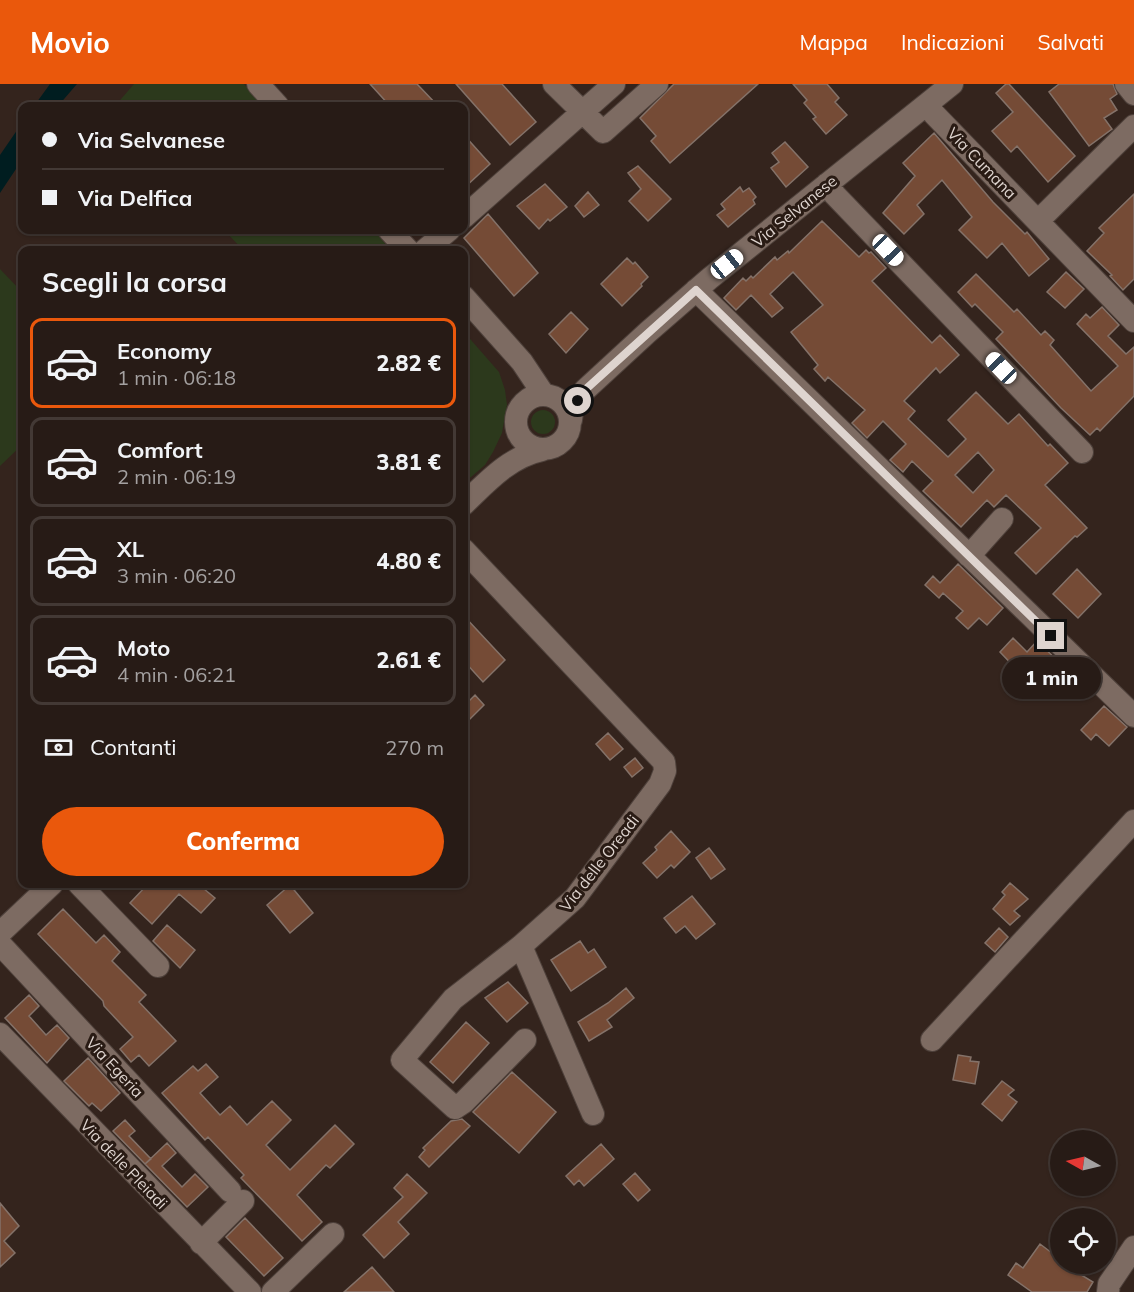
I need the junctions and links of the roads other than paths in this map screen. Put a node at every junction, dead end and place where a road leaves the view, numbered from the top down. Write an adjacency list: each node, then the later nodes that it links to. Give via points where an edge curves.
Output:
1 (258, 84): 9 (street)
2 (273, 84): 10 (street)
3 (554, 84): 12 (street)
4 (614, 84): 12 (street)
5 (657, 84): 12 (street, via 603,132)
6 (952, 84): 11 (street, Via Selvanese)
7 (1126, 84): 8 (street)
8 (1134, 94)
9 (274, 102)
10 (289, 102)
11 (927, 104): 14 (street, Via Selvanese); 16 (street, Via Cumana)
12 (582, 112): 15 (street)
13 (1134, 126): 16 (street)
14 (827, 184): 23 (street, Via Selvanese); 32 (street)
15 (468, 212)
16 (1038, 221): 25 (street, Via Cumana)
17 (393, 234): 20 (street)
18 (408, 234): 21 (street)
19 (444, 234): 22 (street)
20 (404, 246)
21 (419, 246)
22 (428, 246)
23 (696, 290): 27 (street, Via Selvanese); 37 (street)
24 (468, 301): 28 (street)
25 (1133, 316)
26 (468, 318): 29 (street, via 519,378)
27 (585, 390): 28 (street, Via Selvanese); 30 (street, Via Selvanese)
28 (552, 397): 29 (street, via 535,396); 30 (street, via 565,405)
29 (519, 418): 31 (street, via 523,441); 33 (street, via 515,443)
30 (571, 420): 31 (street, via 563,441)
31 (542, 450): 33 (street)
32 (1082, 452)
33 (501, 469): 34 (street)
34 (468, 500)
35 (1002, 519): 37 (street)
36 (468, 554): 44 (street, Via delle Oreadi, via 664,762 660,784 575,898)
37 (969, 556): 38 (street)
38 (1134, 716)
39 (1134, 821): 48 (street)
40 (48, 888): 42 (street)
41 (83, 888): 45 (street)
42 (0, 933)
43 (0, 944): 51 (street, Via Egeria, via 237,1196)
44 (521, 946): 47 (street, Via delle Oreadi, via 453,999 402,1060 454,1108); 49 (street)
45 (158, 966)
46 (0, 1034): 51 (street, Via delle Pleiadi)
47 (525, 1040)
48 (933, 1040)
49 (593, 1114)
50 (333, 1234): 54 (street)
51 (201, 1243): 53 (street, Via delle Pleiadi)
52 (1134, 1247): 55 (street, via 1109,1284)
53 (250, 1292)
54 (273, 1292)
55 (1108, 1292)

